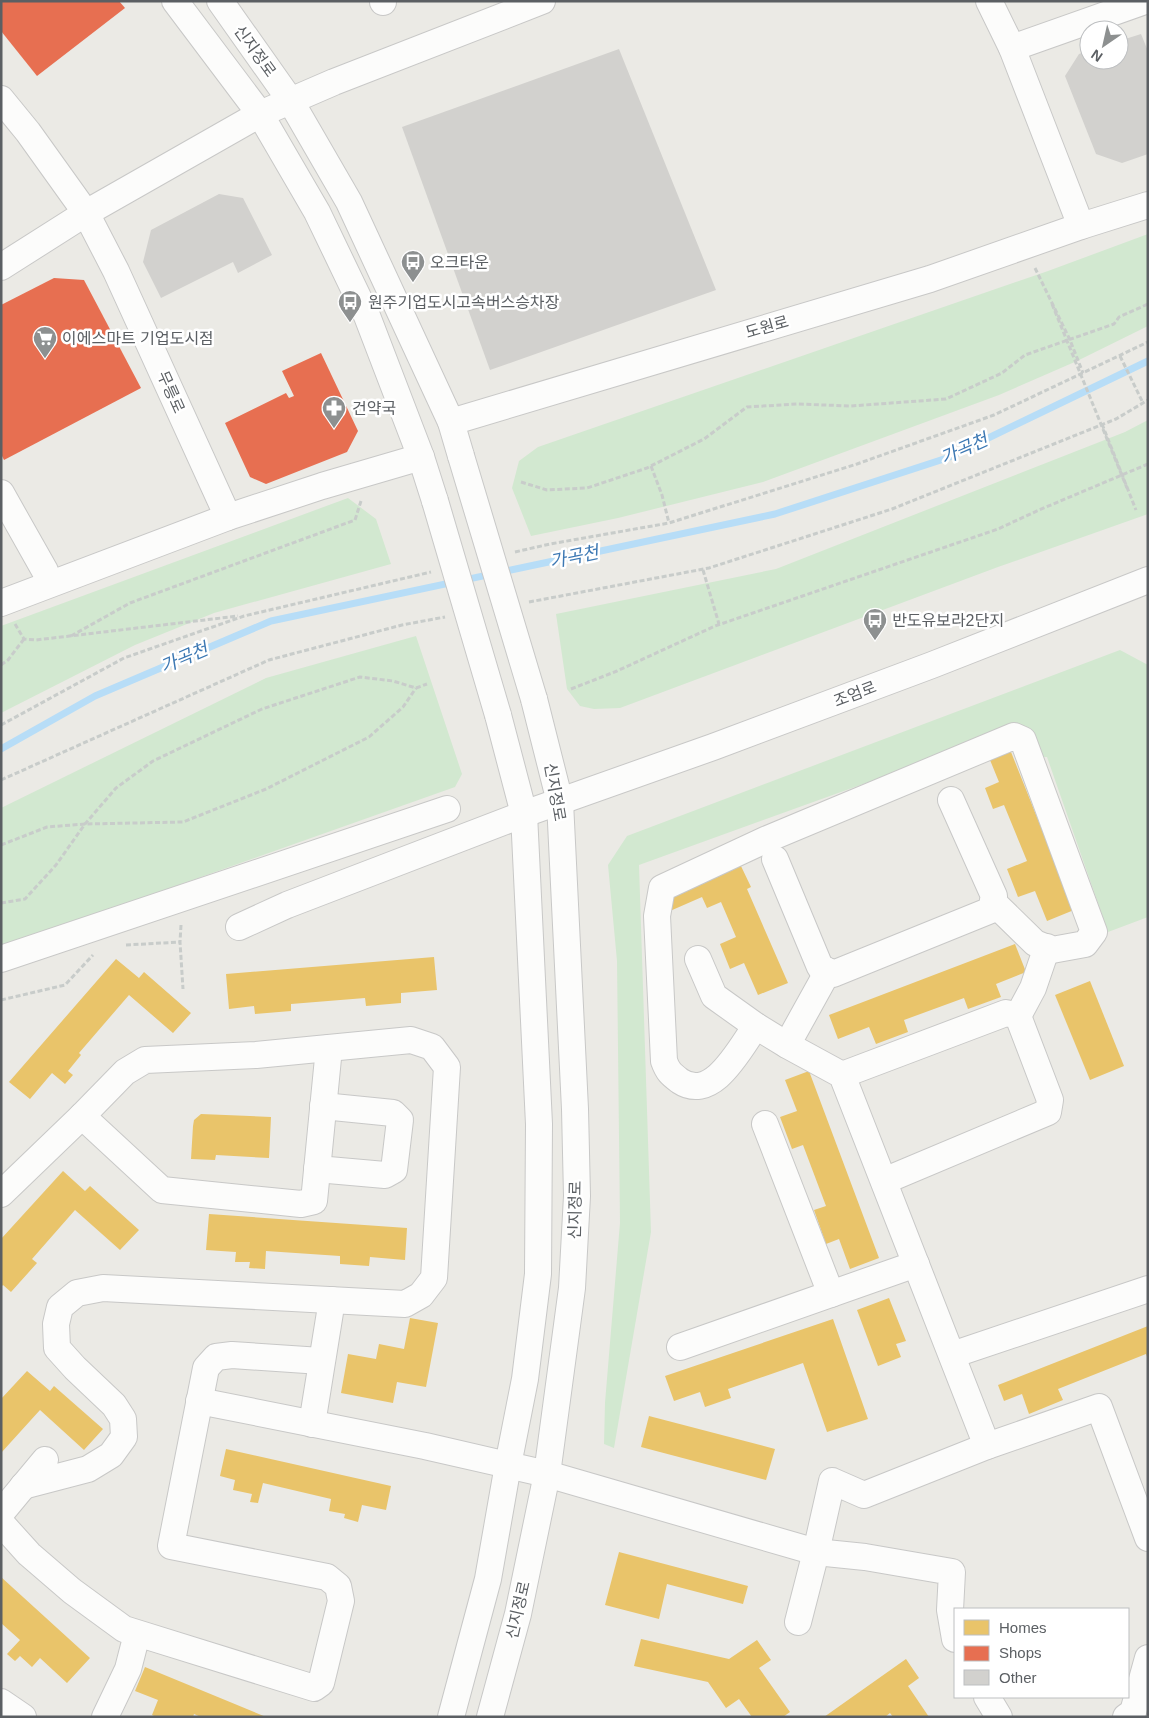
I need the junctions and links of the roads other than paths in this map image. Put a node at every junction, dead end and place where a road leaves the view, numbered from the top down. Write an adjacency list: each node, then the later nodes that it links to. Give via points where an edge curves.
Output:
1 (176, 1): 9 (street)
2 (220, 1): 8 (street, 신지정로)
3 (542, 1): 8 (street)
4 (989, 1): 6 (street)
5 (1145, 1): 6 (street)
6 (1012, 48): 12 (street)
7 (1, 99): 11 (street, 무릉로)
8 (290, 100): 9 (street); 14 (street, 신지정로, via 349,202)
9 (260, 114): 11 (street); 15 (street, via 316,212 367,316)
10 (1148, 205): 12 (street, 도원로)
11 (86, 213): 13 (street); 17 (street, 무릉로, via 116,270)
12 (1081, 226): 14 (street, 도원로, via 930,279)
13 (1, 267)
14 (451, 422): 22 (street, 신지정로, bridge, via 534,699)
15 (421, 457): 17 (street); 24 (street, bridge, via 498,714)
16 (1, 493): 18 (street)
17 (228, 517): 20 (street)
18 (45, 571)
19 (1148, 580): 22 (street, 조엄로, via 924,668)
20 (8, 612)
21 (951, 800): 26 (street, via 994,896)
22 (560, 802): 24 (street, 조엄로); 55 (street, 신지정로, via 577,1196 572,1288)
23 (447, 809): 29 (street)
24 (524, 814): 27 (street, 조엄로, via 287,905); 54 (street, via 539,1124 538,1274 525,1379)
25 (775, 860): 31 (street, via 820,967)
26 (992, 902): 28 (street, via 1035,942); 31 (street, via 990,910 832,974)
27 (239, 927)
28 (1047, 947): 32 (street, via 1033,988); 33 (street, via 1052,950 1085,944 1094,932 1023,740 1014,736 766,840 662,888 657,916 664,1061 668,1072 688,1086 701,1087 713,1081 724,1072)
29 (1, 959)
30 (698, 959): 33 (street, via 714,996)
31 (828, 971): 34 (street)
32 (1018, 1016): 36 (street, via 1006,1013); 41 (street, via 1050,1100 1048,1112)
33 (756, 1026): 34 (street)
34 (787, 1045): 36 (street)
35 (330, 1048): 37 (street); 38 (street, via 145,1060 125,1072); 46 (street, via 411,1040 432,1047 447,1067 434,1278 421,1295 405,1304)
36 (842, 1075): 41 (street)
37 (323, 1106): 40 (street); 40 (street, via 393,1113 400,1120 394,1170 385,1176)
38 (82, 1116): 40 (street, via 162,1190 301,1204 314,1201); 42 (street)
39 (764, 1124): 45 (street)
40 (317, 1169)
41 (884, 1181): 43 (street)
42 (1, 1194)
43 (916, 1264): 45 (street); 48 (street)
44 (1148, 1289): 48 (street)
45 (831, 1294): 47 (street)
46 (332, 1300): 49 (street); 56 (street, via 103,1288 77,1293 60,1307 56,1324 57,1348 114,1405 123,1419 124,1437 111,1456 88,1469)
47 (680, 1347)
48 (952, 1355): 52 (street)
49 (321, 1361): 50 (street, via 232,1355 216,1357 206,1368); 51 (street)
50 (199, 1401): 51 (street); 63 (street, via 171,1546 327,1577 338,1586 341,1600 321,1683 314,1688 300,1685)
51 (312, 1424): 54 (street)
52 (987, 1446): 59 (street, via 1098,1407); 60 (street, via 864,1495 832,1481)
53 (45, 1460): 56 (street)
54 (508, 1465): 55 (street); 69 (street, via 488,1579)
55 (547, 1474): 60 (street); 70 (street, 신지정로, via 518,1614)
56 (23, 1486): 57 (street)
57 (1, 1513)
58 (1, 1523): 63 (street, via 29,1554 72,1591 124,1629)
59 (1148, 1538)
60 (816, 1552): 61 (street); 62 (street, via 952,1572 950,1610)
61 (798, 1622)
62 (954, 1633)
63 (137, 1634): 68 (street, via 128,1669)
64 (1148, 1658): 72 (street, via 1133,1712)
65 (988, 1698): 71 (street)
66 (1, 1702): 67 (street)
67 (23, 1717)
68 (105, 1717)
69 (451, 1717)
70 (490, 1717)
71 (999, 1717)
72 (1126, 1717)

